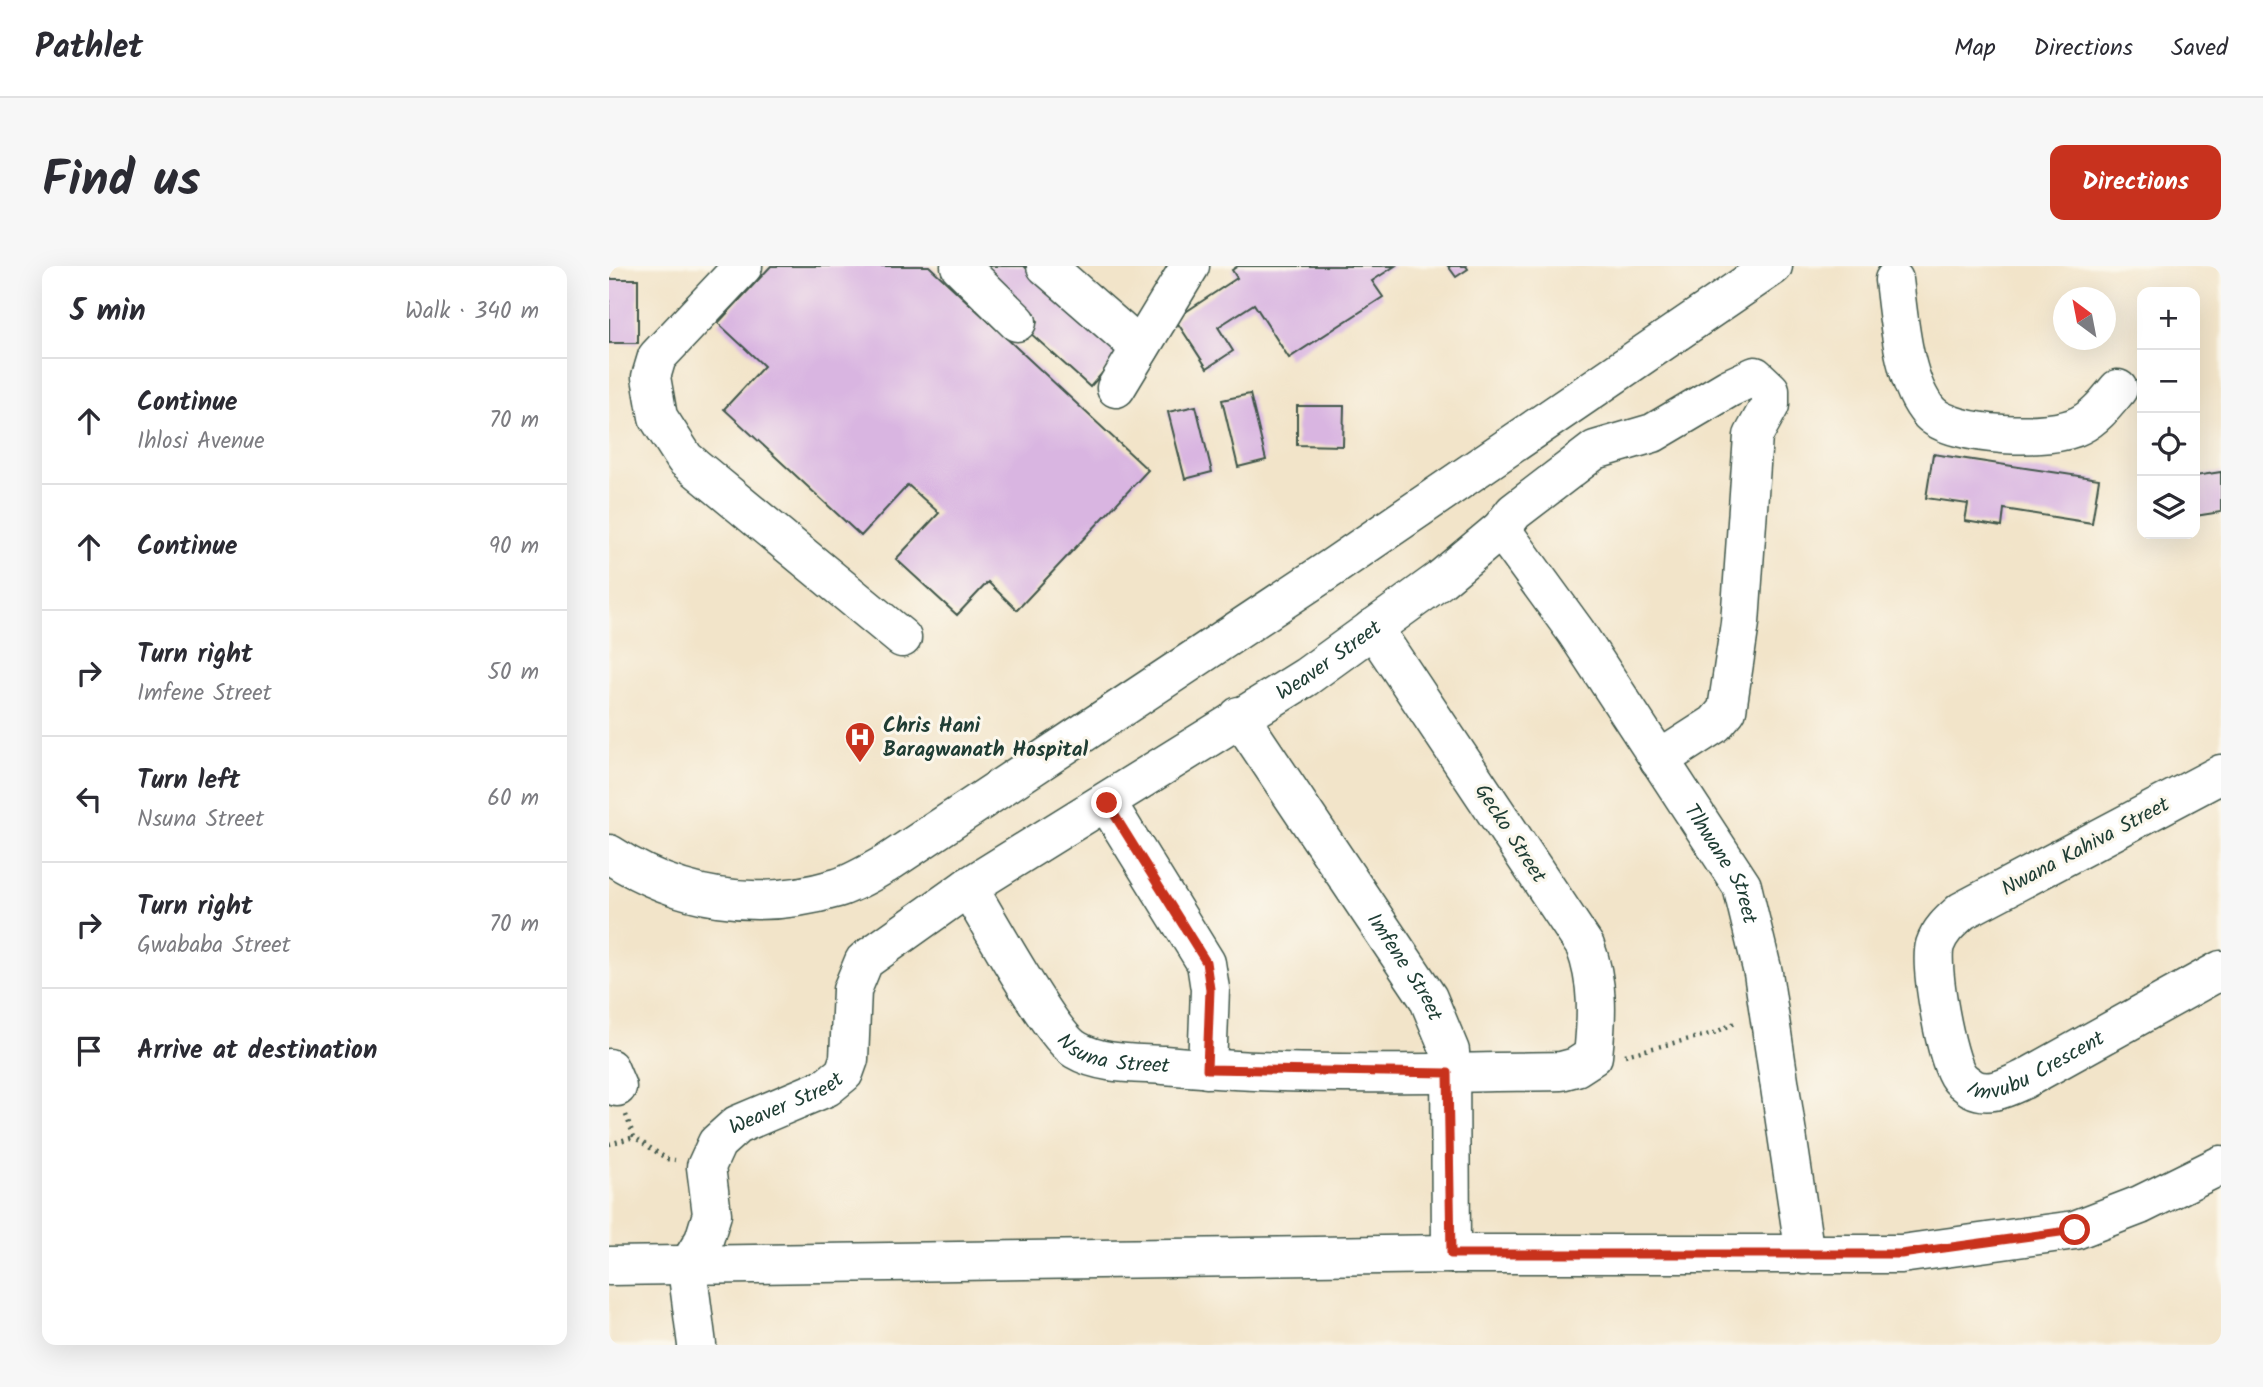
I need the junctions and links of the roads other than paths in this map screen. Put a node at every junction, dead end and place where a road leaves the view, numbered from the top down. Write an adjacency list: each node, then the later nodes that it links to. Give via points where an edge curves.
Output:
1 (744, 266): 13 (street, via 657,357 651,377 658,417 685,459)
2 (960, 266): 7 (street)
3 (1046, 266): 8 (street)
4 (1773, 266): 18 (street, via 1333,567 886,864 839,888 750,900 697,895 663,884)
5 (1899, 271): 10 (street, via 1901,332 1915,388 1931,414 1946,423 1994,432 2048,434 2080,425)
6 (1175, 276): 8 (street)
7 (1017, 322)
8 (1140, 348): 9 (street)
9 (1116, 388)
10 (2118, 388)
11 (1501, 529): 12 (street, Weaver Street); 15 (street, Tlhwane Street, via 1576,632); 15 (street, Weaver Street, via 1514,512 1595,450 1653,433 1750,376 1759,377 1770,390 1770,405 1753,436 1740,623 1727,709 1715,724)
12 (1373, 628): 14 (street, Weaver Street, via 1305,677); 22 (street, Gecko Street, via 1585,946 1595,977)
13 (902, 638)
14 (1239, 716): 17 (street, Weaver Street); 24 (street, Imfene Street, via 1428,998 1450,1051)
15 (1659, 760): 27 (street, Tlhwane Street, via 1742,886 1767,1001)
16 (2221, 774): 20 (street, Nwana Kahiva Street, via 1962,911)
17 (1107, 803): 19 (street, Weaver Street); 23 (street, via 1206,962 1210,989)
18 (609, 854)
19 (968, 887): 23 (street, Nsuna Street, via 1074,1050 1101,1060); 29 (street, Weaver Street, via 864,961 852,990 849,1059 844,1073 836,1081 737,1125 717,1143 706,1167 712,1214 704,1240)
20 (1951, 921): 21 (street, Imvubu Crescent, via 1936,942 1934,976 1955,1070 1971,1087 1985,1092 2024,1080)
21 (2221, 970)
22 (1593, 1056): 24 (street, Nsuna Street, via 1561,1071)
23 (1207, 1069): 24 (street, Nsuna Street)
24 (1448, 1073): 26 (street, Imfene Street)
25 (2221, 1165): 27 (street, via 2140,1205 2075,1230 1901,1254)
26 (1451, 1254): 27 (street); 29 (street)
27 (1805, 1255)
28 (609, 1266): 29 (street)
29 (687, 1268): 30 (street)
30 (697, 1345)

